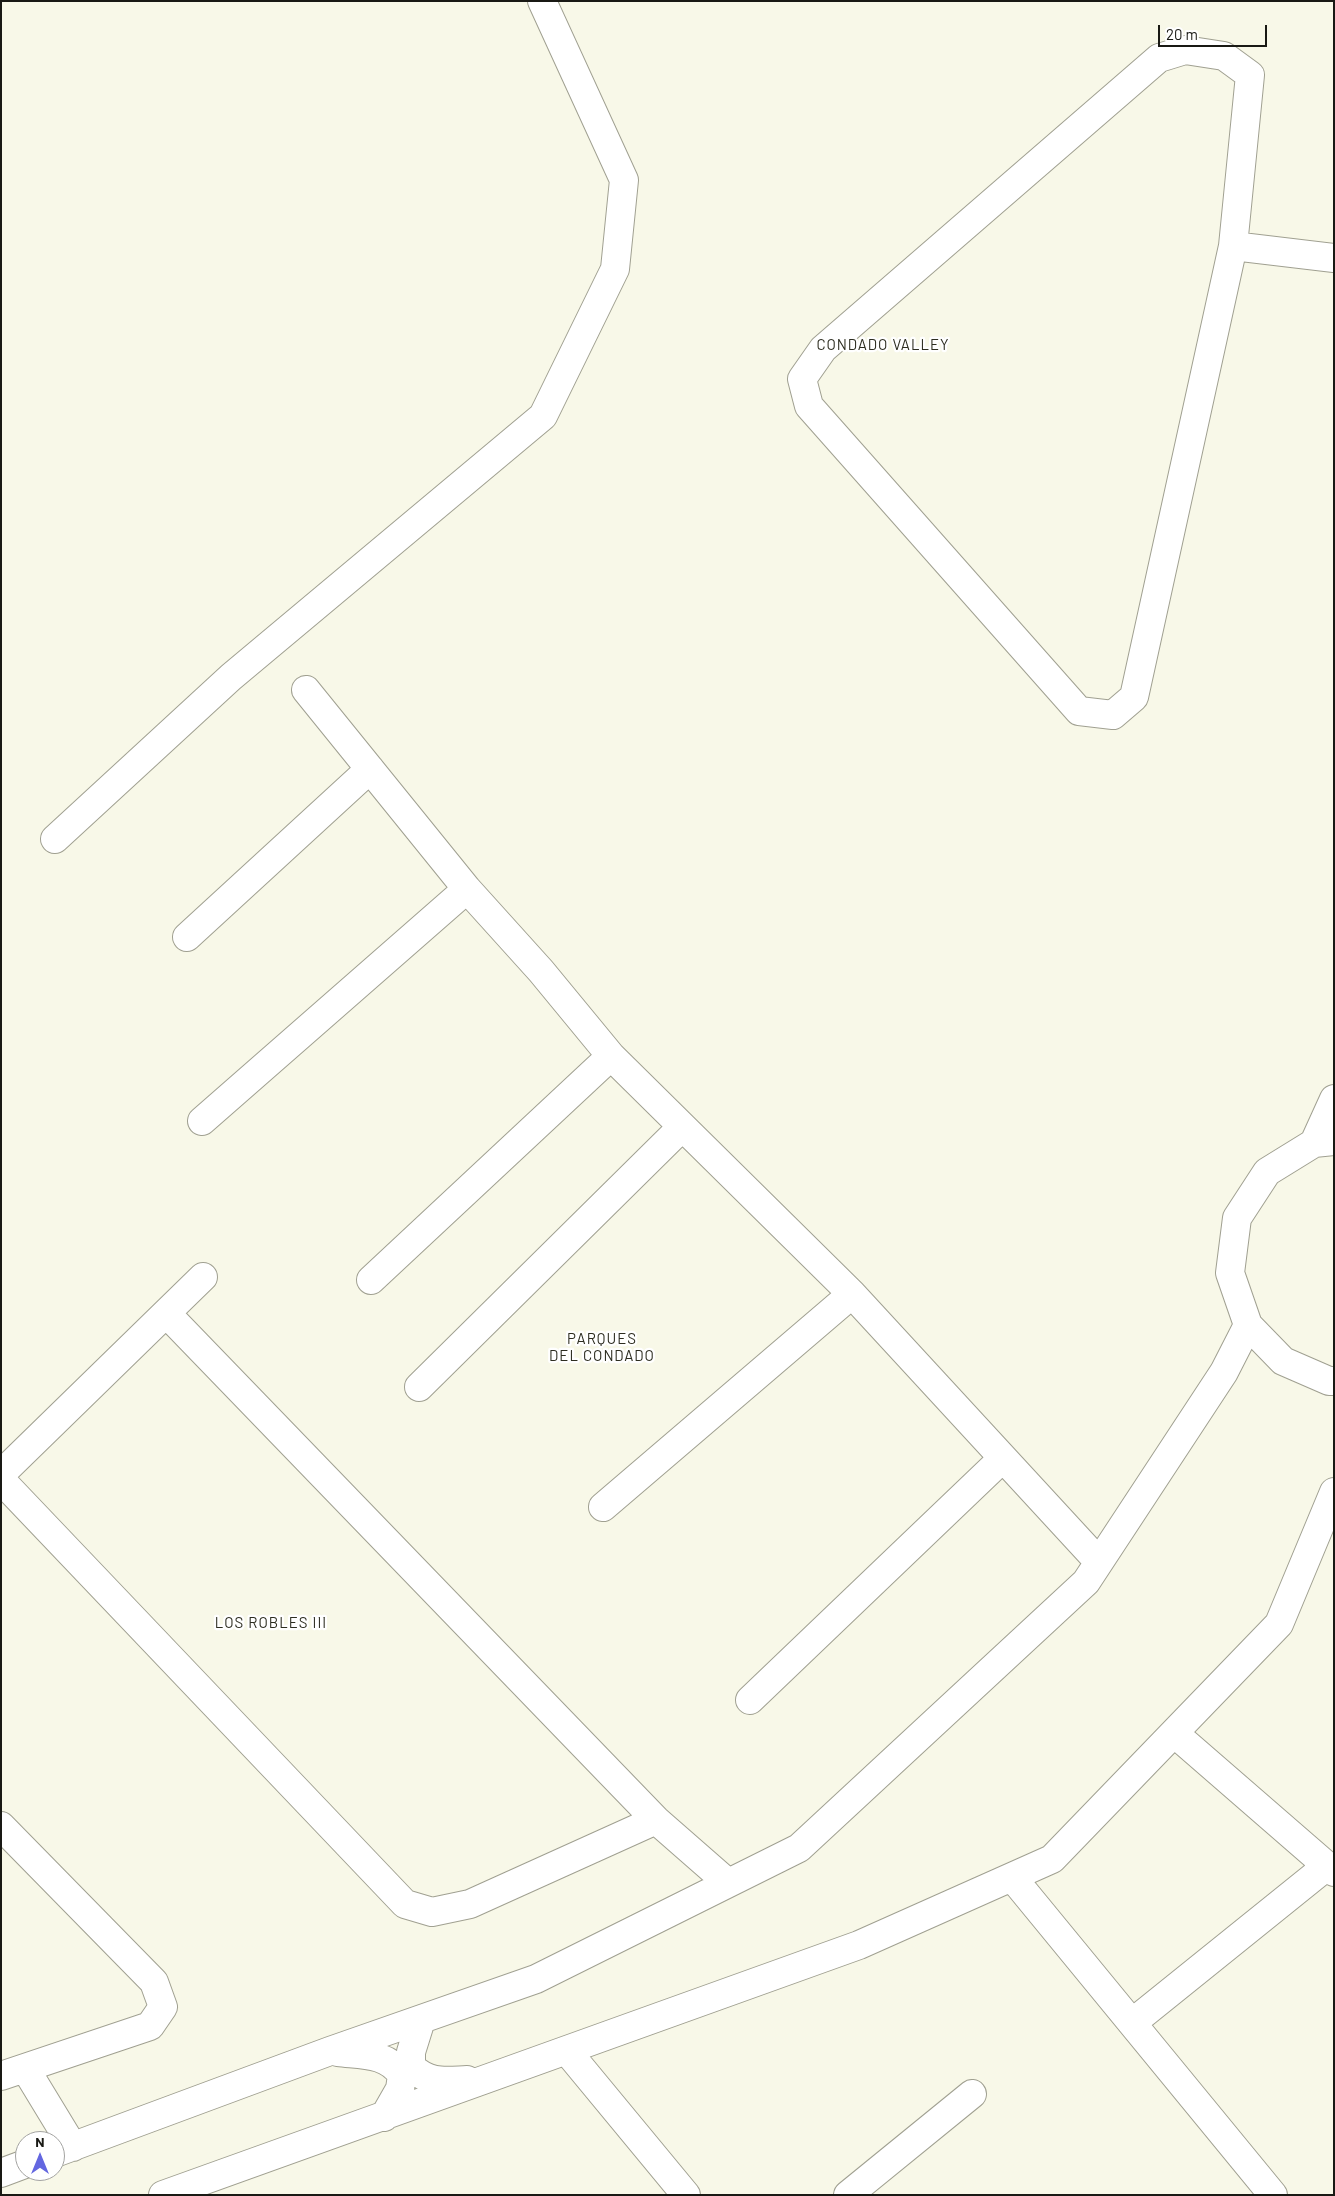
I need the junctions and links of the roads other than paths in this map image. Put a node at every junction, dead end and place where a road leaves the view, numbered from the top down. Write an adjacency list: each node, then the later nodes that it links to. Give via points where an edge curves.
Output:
1 (542, 1): 6 (street, via 624,180 615,269 543,416 231,677)
2 (1233, 246): 2 (street, via 1250,74 1224,56 1185,50 1159,58 823,349 802,379 810,406 1079,711 1113,715 1134,697); 3 (street)
3 (1334, 258)
4 (306, 690): 5 (street)
5 (370, 769): 7 (street); 8 (street)
6 (55, 839)
7 (466, 889): 9 (street, via 542,971); 11 (street)
8 (186, 937)
9 (611, 1056): 12 (street); 15 (street)
10 (1334, 1099): 13 (street)
11 (202, 1122)
12 (682, 1127): 16 (street); 20 (street)
13 (1324, 1142): 18 (street, via 1267,1172 1237,1218 1230,1273)
14 (203, 1277): 17 (street)
15 (371, 1280)
16 (852, 1294): 21 (street); 25 (street)
17 (166, 1313): 22 (street); 29 (street)
18 (1248, 1325): 19 (street, via 1282,1361); 26 (street, via 1224,1372)
19 (1334, 1381)
20 (419, 1387)
21 (1002, 1458): 26 (street); 27 (street)
22 (1, 1474)
23 (1, 1480): 29 (street, via 405,1904 432,1912 470,1904)
24 (1334, 1492): 28 (street, via 1279,1624)
25 (603, 1507)
26 (1099, 1562): 33 (street, via 1086,1582 799,1848)
27 (750, 1700)
28 (1174, 1733): 31 (street); 32 (street, via 1052,1859)
29 (656, 1820): 33 (street)
30 (1, 1826): 38 (street, via 154,1982 163,2007 150,2026)
31 (1331, 1869): 35 (street)
32 (1012, 1877): 35 (street); 37 (street, via 859,1945)
33 (728, 1883): 34 (street, via 536,1979)
34 (421, 2020): 36 (street); 39 (street, via 411,2052 411,2067 422,2077 439,2082)
35 (1132, 2023): 49 (street)
36 (330, 2052): 41 (street, via 378,2057 394,2064 402,2075 400,2089); 43 (street)
37 (567, 2052): 39 (street); 47 (street)
38 (13, 2072): 42 (street)
39 (480, 2079): 41 (street)
40 (972, 2094): 48 (street)
41 (384, 2117): 46 (street)
42 (52, 2131)
43 (65, 2150)
44 (15, 2168): 45 (street)
45 (1, 2173)
46 (166, 2194)
47 (686, 2195)
48 (848, 2195)
49 (1273, 2195)

